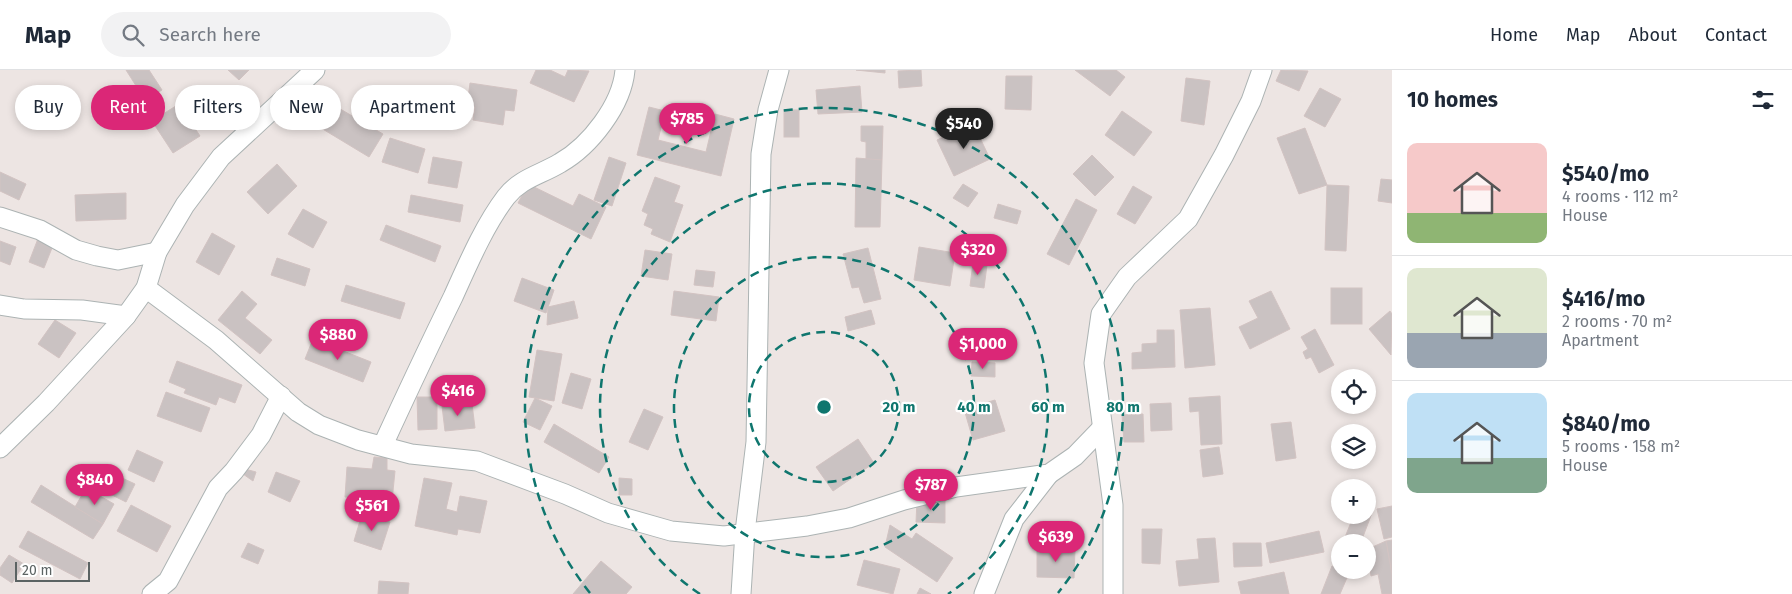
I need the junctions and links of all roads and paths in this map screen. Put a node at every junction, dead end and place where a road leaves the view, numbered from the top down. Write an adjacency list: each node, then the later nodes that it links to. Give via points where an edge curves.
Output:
1 (314, 70): 6 (street, via 221,158 185,206)
2 (625, 70): 12 (street, via 614,107 592,137 560,163 517,184 506,198 464,272)
3 (779, 70): 15 (street, via 761,154 756,442)
4 (1262, 70): 11 (street, via 1247,109 1188,219 1127,277 1101,314 1094,363)
5 (0, 217): 6 (street, via 40,230 76,250 97,256 118,260)
6 (157, 252): 7 (street)
7 (146, 288): 9 (street); 10 (street, via 216,340)
8 (0, 305): 9 (street)
9 (126, 316): 13 (street)
10 (281, 396): 12 (street, via 319,425 352,438); 16 (street, via 261,435 218,488 168,581)
11 (1102, 428): 14 (street, via 1075,456); 19 (street, via 1113,505)
12 (383, 444): 15 (street, via 411,454 477,462 608,513 672,531 724,536)
13 (0, 448)
14 (1049, 474): 15 (street, via 956,487 849,518); 18 (street, via 1014,519)
15 (745, 532): 17 (street)
16 (152, 594)
17 (741, 594)
18 (984, 594)
19 (1113, 594)

